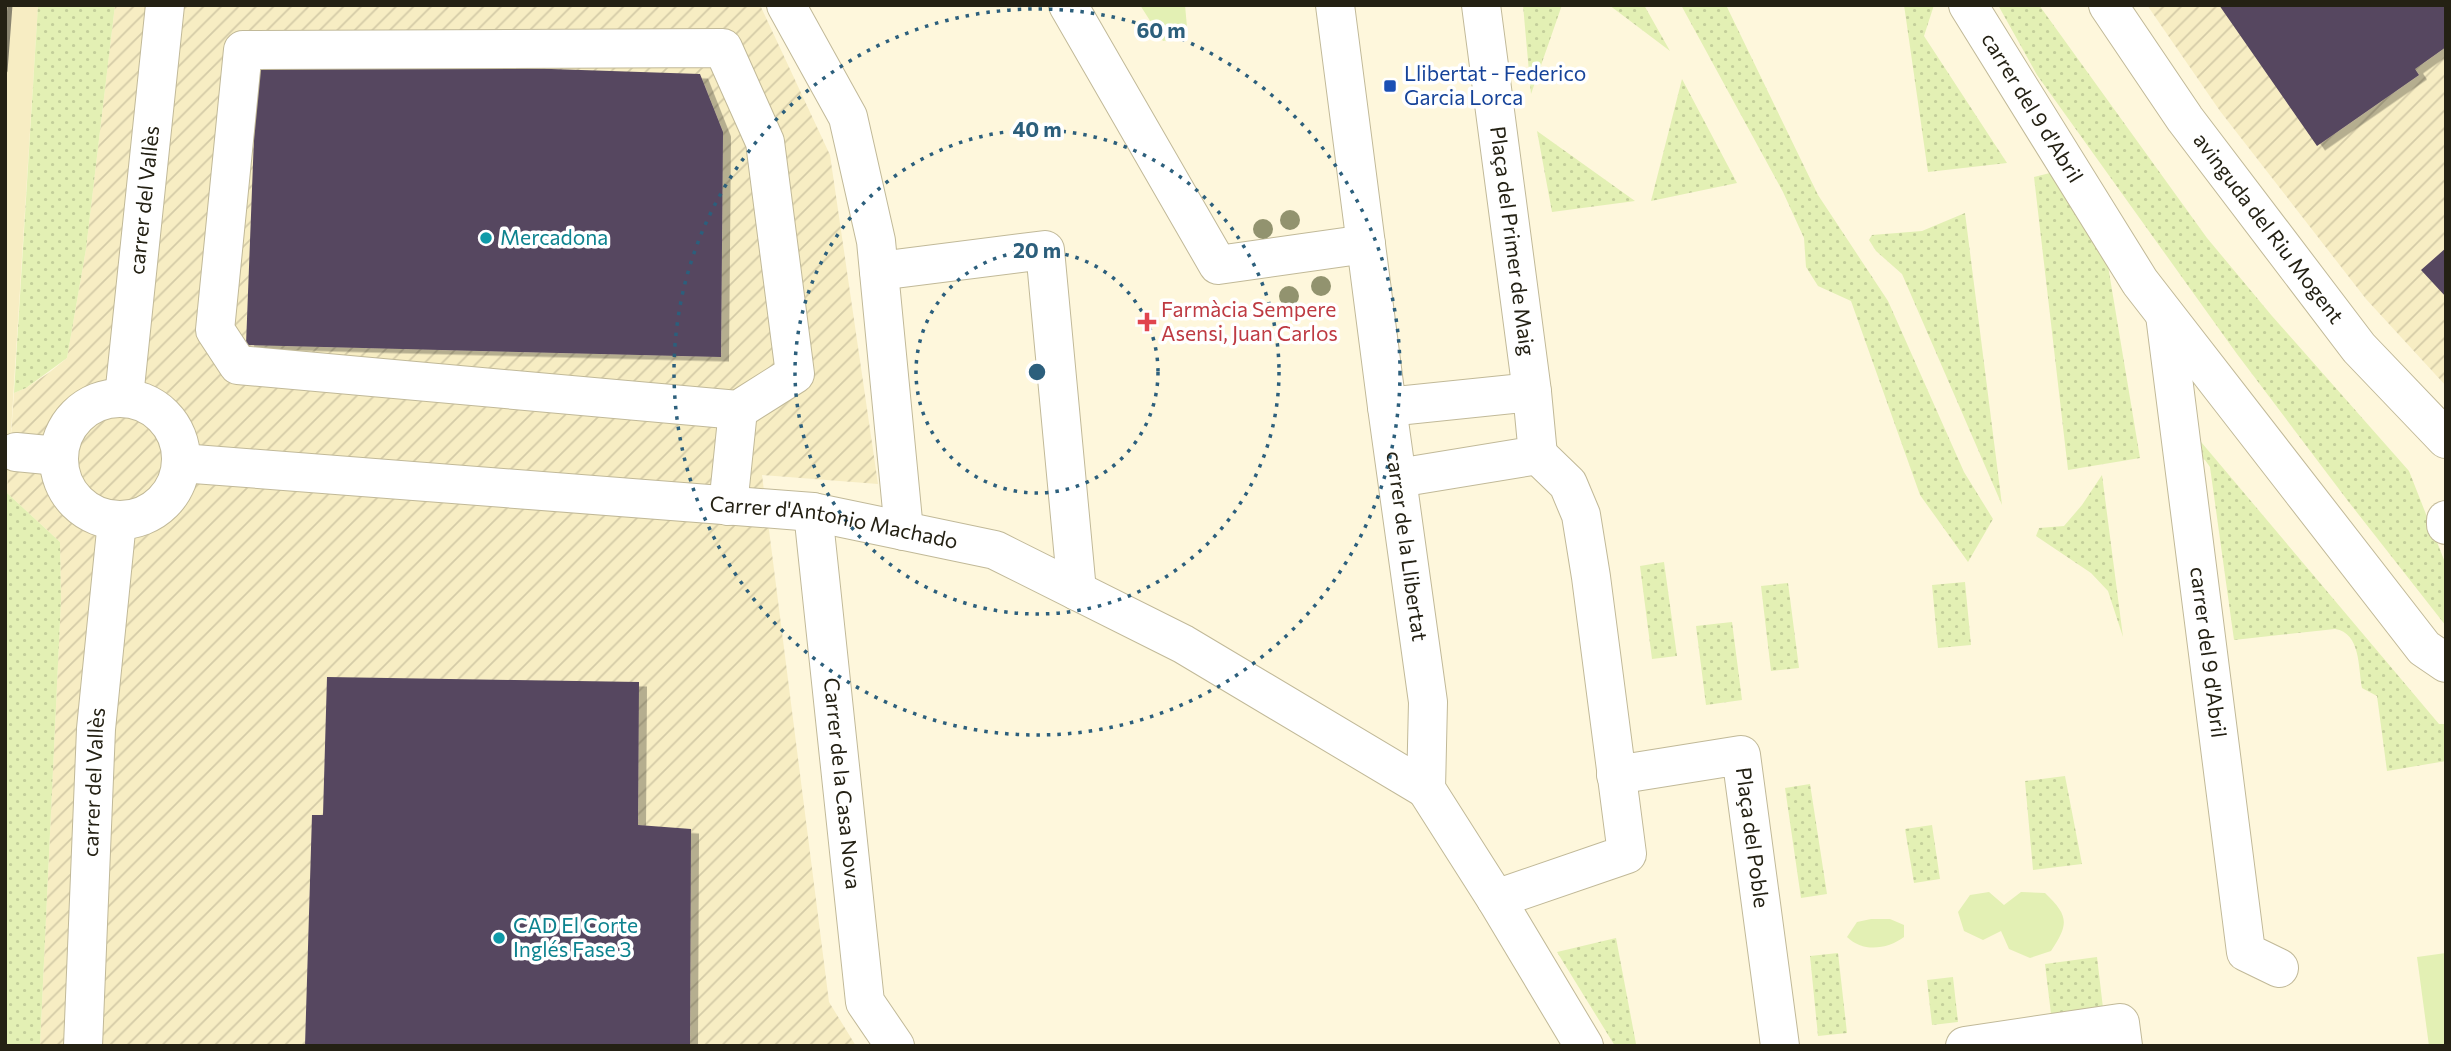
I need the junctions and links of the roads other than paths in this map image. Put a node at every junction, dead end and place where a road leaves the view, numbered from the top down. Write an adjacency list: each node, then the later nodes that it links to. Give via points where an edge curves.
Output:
1 (165, 5): 12 (street, carrer del Vallès)
2 (786, 5): 9 (street, via 848,117)
3 (1068, 5): 8 (street, via 1219,265)
4 (1335, 5): 8 (street, carrer de la Llibertat)
5 (1481, 5): 11 (street, Plaça del Primer de Maig)
6 (1968, 5): 10 (street, carrer del 9 d'Abril, via 2140,282)
7 (2108, 5): 15 (street, avinguda del Riu Mogent, via 2185,119 2359,348)
8 (1366, 244): 13 (street, carrer de la Llibertat)
9 (879, 271): 24 (street); 25 (street, via 1045,250)
10 (2164, 313): 26 (street, carrer del 9 d'Abril, via 2424,648); 30 (street, carrer del 9 d'Abril, via 2246,952)
11 (1532, 392): 13 (street); 17 (street, Plaça del Primer de Maig)
12 (124, 397): 18 (street, via 104,398 72,419); 19 (street, via 143,401 172,426 180,444)
13 (1387, 407): 20 (street, carrer de la Llibertat)
14 (738, 410): 14 (street, via 795,374 765,142 723,48 243,50 215,330 238,365); 21 (street)
15 (2446, 439)
16 (16, 452): 18 (street)
17 (1538, 455): 20 (street); 27 (street, via 1568,484 1581,516)
18 (58, 456): 23 (street, via 61,480 74,500 93,515)
19 (181, 463): 21 (street, Carrer d'Antonio Machado); 23 (street, via 177,481 153,511)
20 (1398, 478): 28 (street, carrer de la Llibertat, via 1428,702)
21 (728, 506): 22 (street, Carrer d'Antonio Machado)
22 (813, 512): 24 (street, Carrer d'Antonio Machado); 32 (street, Carrer de la Casa Nova, via 865,1002)
23 (117, 521): 31 (street, carrer del Vallès, via 96,729)
24 (904, 531): 25 (street, Carrer d'Antonio Machado, via 995,550)
25 (1077, 591): 28 (street, Carrer d'Antonio Machado, via 1182,644)
26 (2446, 663)
27 (1616, 775): 29 (street, via 1627,855); 34 (street, Plaça del Poble, via 1741,755)
28 (1426, 789): 29 (street)
29 (1496, 899): 33 (street)
30 (2280, 968)
31 (83, 1046)
32 (895, 1046)
33 (1584, 1046)
34 (1780, 1046)
35 (1965, 1046): 36 (street, via 2120,1023)
36 (2123, 1046)

